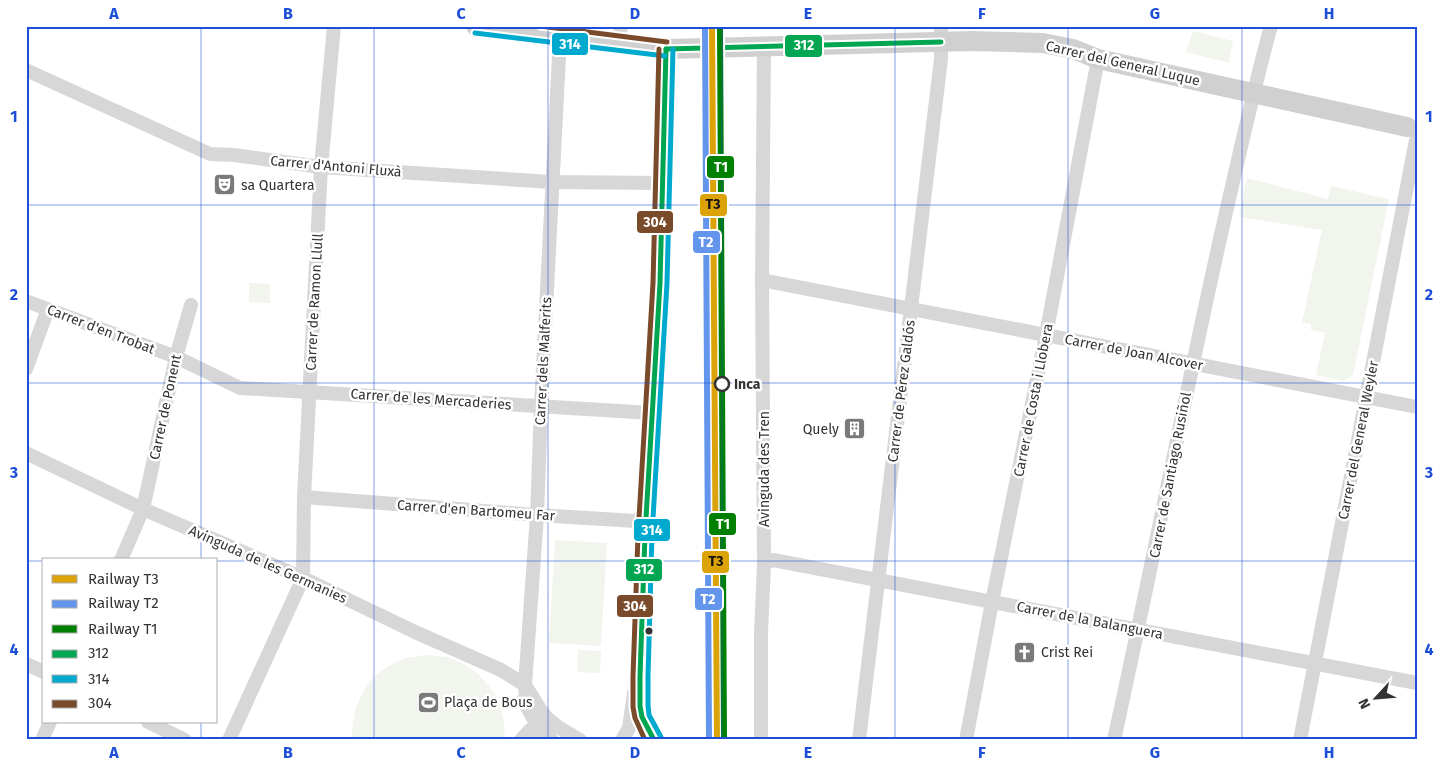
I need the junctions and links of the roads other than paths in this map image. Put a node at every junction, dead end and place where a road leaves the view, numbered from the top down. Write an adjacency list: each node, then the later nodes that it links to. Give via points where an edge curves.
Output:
1 (334, 26): 13 (street, Carrer de Ramon Llull)
2 (476, 26): 6 (main road, Carrer del General Luque)
3 (1270, 26): 11 (street, Carrer de Santiago Rusiñol)
4 (941, 34): 7 (main road, Carrer del General Luque); 9 (main road, Carrer del General Luque, via 972,41 1043,43 1074,49); 19 (street, Carrer de Pérez Galdós, via 941,60)
5 (620, 35): 6 (main road, Carrer del General Luque); 8 (main road, Carrer del General Luque)
6 (560, 37): 14 (street, Carrer dels Malferits)
7 (764, 47): 8 (main road, Carrer del General Luque); 16 (street, Avinguda des Tren)
8 (666, 49): 15 (main road)
9 (1098, 59): 11 (main road, Carrer del General Luque); 21 (street, Carrer de Costa i Llobera)
10 (26, 70): 13 (street, Carrer d'Antoni Fluxà, via 210,154)
11 (1252, 93): 12 (main road, Carrer del General Luque); 23 (street, Carrer de Santiago Rusiñol)
12 (1414, 131): 27 (street, Carrer del General Weyler)
13 (321, 167): 14 (street, Carrer d'Antoni Fluxà); 26 (street, Carrer de Ramon Llull)
14 (552, 182): 15 (street, Carrer d'Antoni Fluxà); 28 (street, Carrer dels Malferits)
15 (663, 183): 30 (main road)
16 (762, 280): 19 (street, Carrer de Joan Alcover); 37 (street, Avinguda des Tren)
17 (26, 301): 20 (street, Carrer d'en Trobat)
18 (191, 305): 22 (street, Carrer de Ponent)
19 (911, 308): 21 (street, Carrer de Joan Alcover); 39 (street, Carrer de Pérez Galdós)
20 (48, 309): 22 (street, Carrer d'en Trobat); 24 (street)
21 (1046, 335): 23 (street, Carrer de Joan Alcover); 40 (street, Carrer de Costa i Llobera)
22 (176, 357): 25 (street, Carrer d'en Trobat); 33 (street, Carrer de Ponent)
23 (1192, 363): 27 (street, Carrer de Joan Alcover); 41 (street, Carrer de Santiago Rusiñol)
24 (26, 369)
25 (240, 388): 26 (street, Carrer de les Mercaderies)
26 (309, 392): 28 (street, Carrer de les Mercaderies); 32 (street, Carrer de Ramon Llull)
27 (1367, 397): 29 (street, Carrer de Joan Alcover); 42 (street, Carrer del General Weyler)
28 (540, 406): 30 (street, Carrer de les Mercaderies); 34 (street, Carrer dels Malferits)
29 (1417, 407)
30 (652, 413): 35 (main road)
31 (26, 453): 33 (street, Avinguda de les Germanies)
32 (304, 497): 34 (street, Carrer d'en Bartomeu Far); 38 (street, Carrer de Ramon Llull)
33 (143, 509): 36 (street, Carrer de Ponent); 38 (street, Avinguda de les Germanies)
34 (536, 515): 35 (street, Carrer d'en Bartomeu Far, via 635,521); 48 (street, Carrer dels Malferits)
35 (646, 515): 46 (main road)
36 (122, 558)
37 (764, 563): 39 (street, Carrer de la Balanguera, via 773,560); 60 (street, Avinguda des Tren)
38 (302, 578): 45 (street, Avinguda de les Germanies); 55 (street)
39 (878, 580): 40 (street, Carrer de la Balanguera); 61 (street, Carrer de Pérez Galdós)
40 (992, 602): 41 (street, Carrer de la Balanguera); 62 (street, Carrer de Costa i Llobera)
41 (1139, 629): 42 (street, Carrer de la Balanguera); 63 (street, Carrer de Santiago Rusiñol)
42 (1315, 663): 47 (street, Carrer de la Balanguera); 64 (street, Carrer del General Weyler)
43 (26, 664): 44 (street)
44 (42, 671)
45 (509, 676): 48 (street, Avinguda de les Germanies); 49 (street)
46 (640, 676): 58 (street, via 629,728); 59 (main road, via 642,717)
47 (1417, 683)
48 (525, 685): 49 (street); 57 (street, via 547,718)
49 (527, 707): 52 (street, via 536,724)
50 (49, 724): 53 (street)
51 (152, 724): 54 (street)
52 (548, 736): 56 (street, via 530,730)
53 (42, 740)
54 (185, 740)
55 (229, 740)
56 (521, 740)
57 (580, 740)
58 (622, 740)
59 (654, 740)
60 (761, 740)
61 (859, 740)
62 (966, 740)
63 (1114, 740)
64 (1300, 740)

